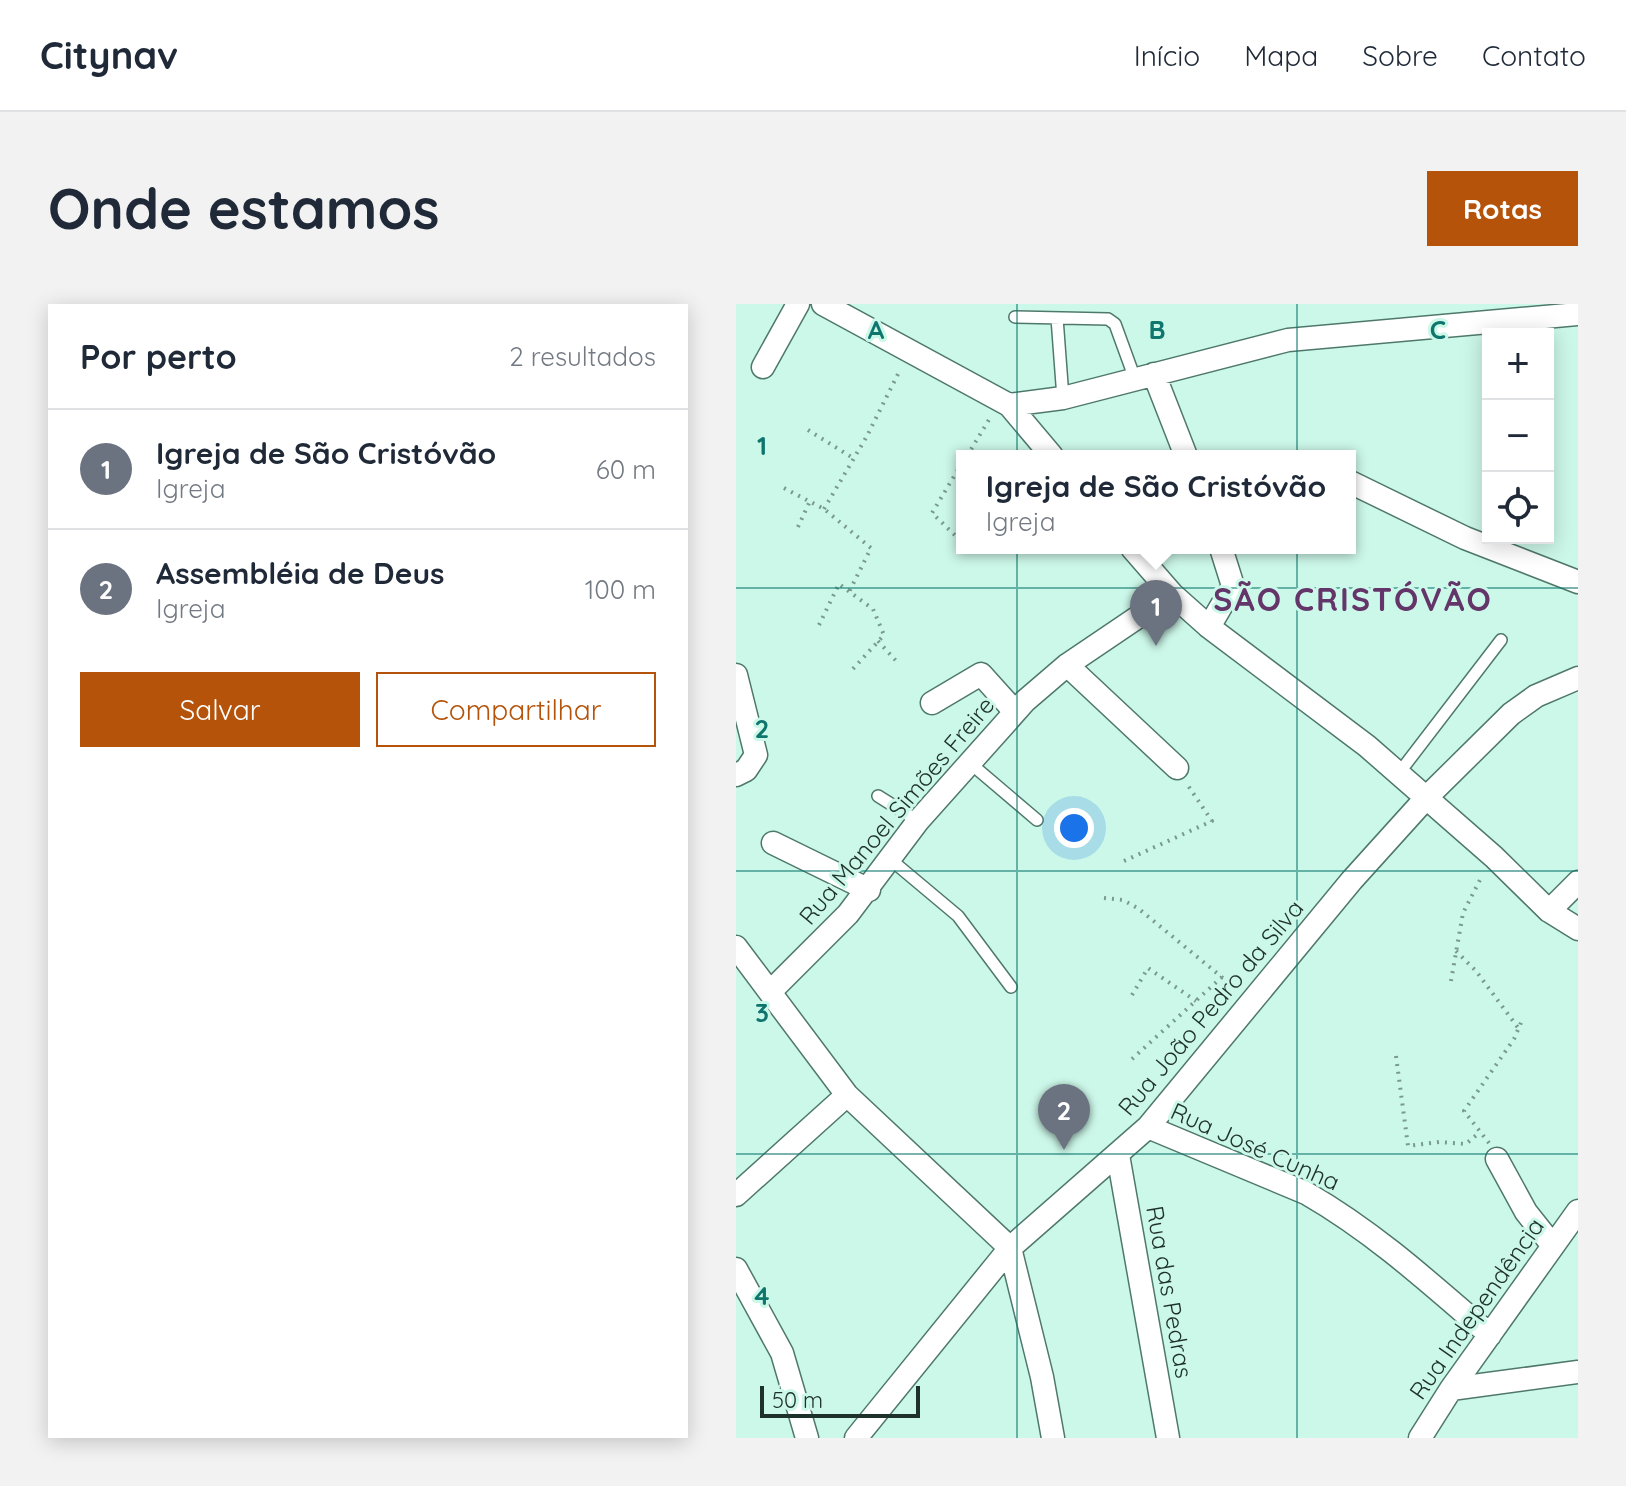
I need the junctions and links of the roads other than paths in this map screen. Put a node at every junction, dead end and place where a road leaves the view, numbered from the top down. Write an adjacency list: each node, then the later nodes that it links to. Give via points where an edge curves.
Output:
1 (798, 304): 7 (street)
2 (823, 304): 10 (street)
3 (1530, 311): 4 (street); 8 (street, via 1288,340)
4 (1578, 314)
5 (1015, 317): 6 (lane)
6 (1057, 318): 8 (lane, via 1112,321); 9 (lane)
7 (763, 367)
8 (1145, 376): 9 (street); 12 (street)
9 (1063, 398): 10 (street)
10 (1004, 404): 11 (street)
11 (1046, 450)
12 (1183, 450)
13 (1356, 485): 16 (street, via 1454,533)
14 (1137, 554): 17 (street)
15 (1223, 554): 18 (street, via 1233,586)
16 (1578, 582)
17 (1172, 594): 18 (street); 20 (street, Rua Manoel Simões Freire)
18 (1209, 627): 27 (street)
19 (1501, 640): 27 (lane)
20 (1067, 665): 24 (street, Rua Manoel Simões Freire); 26 (street)
21 (736, 675): 28 (street, via 756,755)
22 (1578, 678): 30 (street, via 1536,696 1511,714)
23 (932, 703): 24 (street, via 981,674)
24 (1015, 712): 25 (street, Rua Manoel Simões Freire)
25 (970, 763): 31 (lane); 32 (street, Rua Manoel Simões Freire)
26 (1177, 768)
27 (1399, 773): 30 (street)
28 (736, 775)
29 (878, 796): 32 (lane)
30 (1427, 797): 37 (street); 43 (street, Rua João Pedro da Silva)
31 (1037, 820)
32 (918, 821): 34 (street, Rua Manoel Simões Freire)
33 (773, 843): 36 (street)
34 (890, 859): 36 (street, Rua Manoel Simões Freire); 40 (lane, via 958,916)
35 (1578, 882): 37 (street)
36 (869, 890): 41 (street, Rua Manoel Simões Freire)
37 (1549, 911): 38 (street)
38 (1578, 929)
39 (736, 947): 41 (street)
40 (1011, 987)
41 (770, 992): 42 (street)
42 (847, 1095): 46 (street); 49 (street)
43 (1148, 1127): 44 (street, Rua João Pedro da Silva); 51 (street, Rua José Cunha, via 1330,1206)
44 (1118, 1155): 49 (street, Rua João Pedro da Silva); 57 (street, Rua das Pedras)
45 (1497, 1159): 48 (street, via 1520,1203)
46 (736, 1195)
47 (1578, 1211): 48 (street, Rua Independência)
48 (1553, 1246): 51 (street, Rua Independência)
49 (1010, 1248): 55 (street, Rua João Pedro da Silva); 56 (street)
50 (736, 1269): 54 (street, via 782,1353)
51 (1490, 1335): 53 (street, Rua Independência)
52 (1578, 1372): 53 (street)
53 (1451, 1389): 58 (street, Rua Independência)
54 (807, 1438)
55 (856, 1438)
56 (1053, 1438)
57 (1168, 1438)
58 (1420, 1438)

